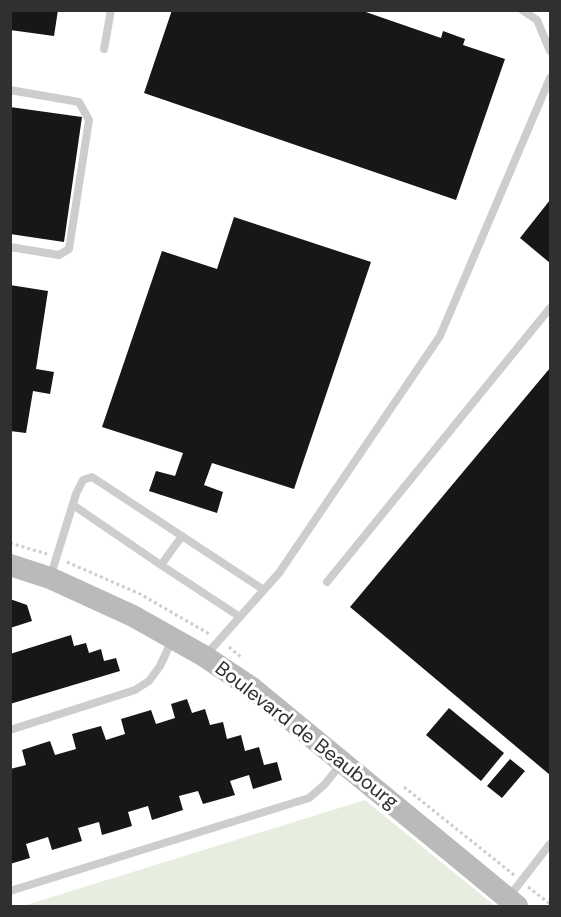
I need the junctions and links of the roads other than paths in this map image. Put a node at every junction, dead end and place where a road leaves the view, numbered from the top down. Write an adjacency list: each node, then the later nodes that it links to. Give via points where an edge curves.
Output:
1 (111, 10): 3 (lane)
2 (522, 10): 4 (lane, via 537,20)
3 (104, 49)
4 (550, 51)
5 (550, 78): 15 (lane, via 440,336)
6 (10, 90): 7 (lane, via 79,102 89,120 69,249 59,255)
7 (10, 247)
8 (550, 308): 14 (lane)
9 (73, 505): 10 (lane, via 83,480 92,477); 12 (lane); 13 (lane)
10 (182, 536): 12 (lane); 15 (lane)
11 (10, 565): 13 (main road, Boulevard de Beaubourg)
12 (161, 565): 16 (lane)
13 (50, 578): 17 (main road, Boulevard de Beaubourg)
14 (327, 582)
15 (264, 590): 16 (lane)
16 (240, 617): 18 (lane)
17 (173, 638): 18 (main road, Boulevard de Beaubourg); 19 (lane, via 160,666 149,681 135,690)
18 (204, 656): 20 (main road, Boulevard de Beaubourg, via 252,688)
19 (10, 730)
20 (342, 762): 22 (lane, via 309,798); 23 (main road, Boulevard de Beaubourg)
21 (550, 844): 23 (lane)
22 (10, 891)
23 (512, 902)

